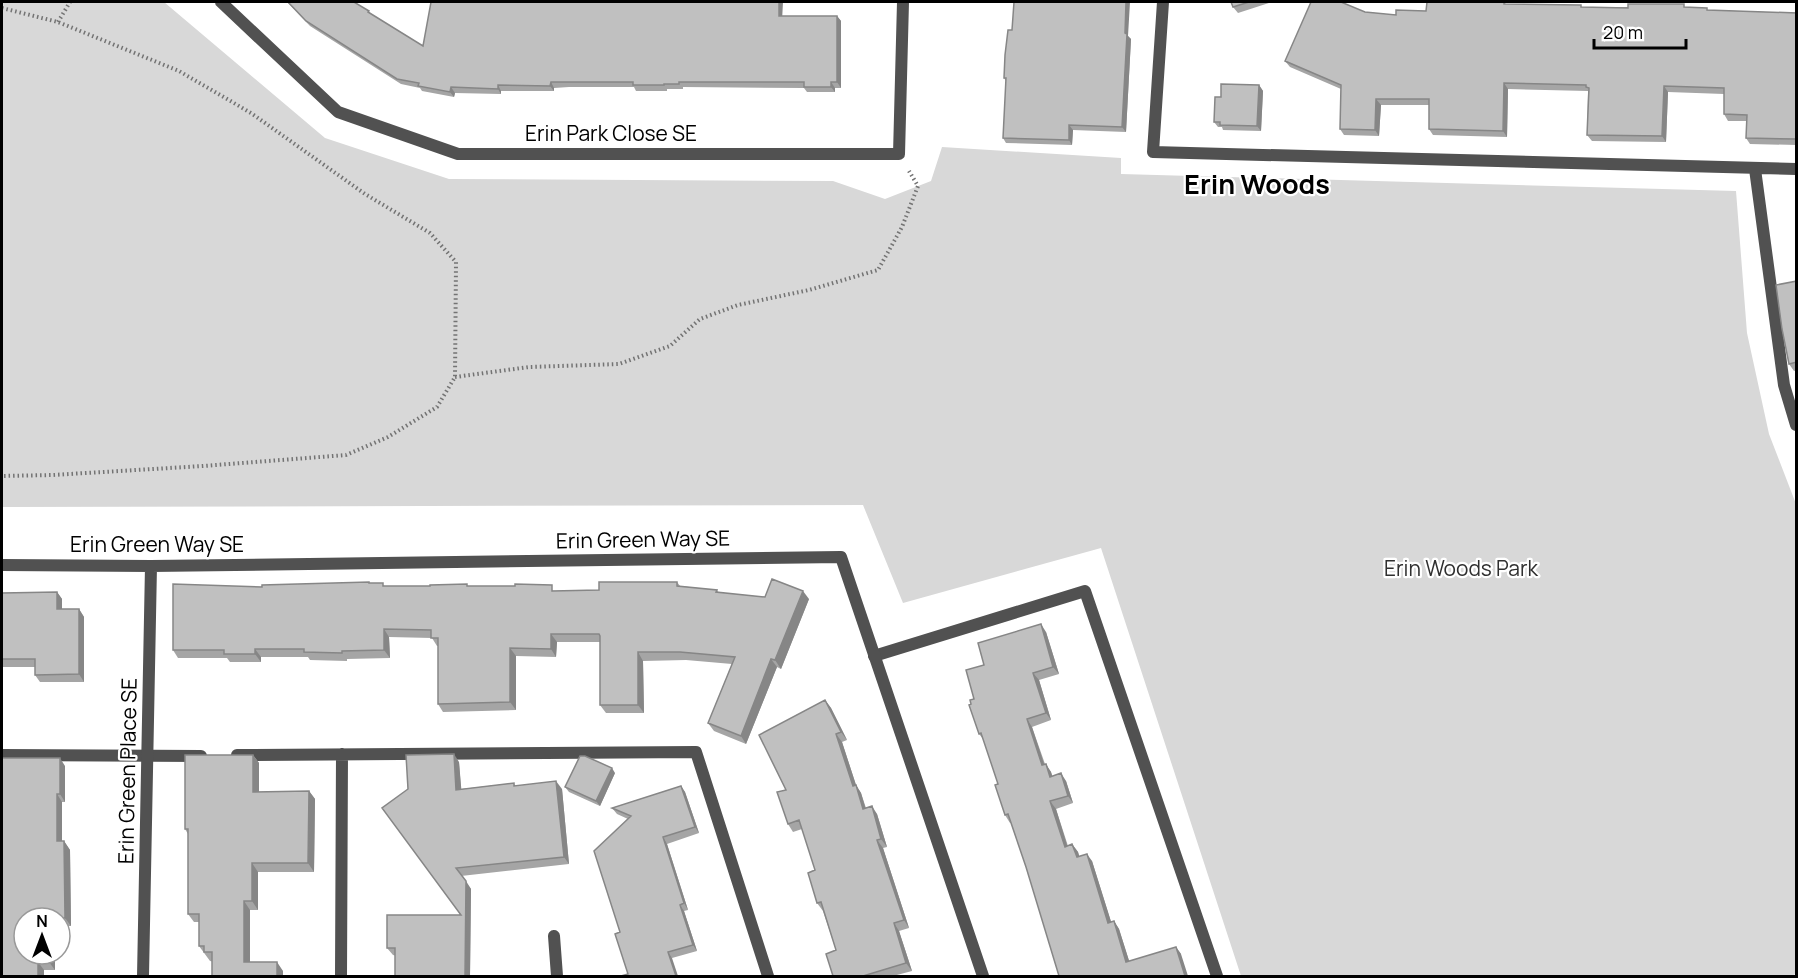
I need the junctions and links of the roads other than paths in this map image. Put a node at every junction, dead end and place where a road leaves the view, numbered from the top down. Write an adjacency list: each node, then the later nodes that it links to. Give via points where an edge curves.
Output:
1 (221, 2): 2 (street, Erin Park Close SE, via 338,112 458,154 899,154)
2 (903, 2)
3 (1163, 2): 4 (street, via 1153,152)
4 (1755, 169): 5 (street); 6 (street, via 1784,386)
5 (1797, 169)
6 (1797, 424)
7 (2, 565): 8 (street, Erin Green Way SE)
8 (151, 566): 9 (street, Erin Green Way SE, via 841,557); 12 (street, Erin Green Place SE)
9 (874, 656): 18 (street, Erin Green Way SE); 19 (street, via 1085,591)
10 (342, 754): 12 (street); 15 (street); 17 (street, via 696,752)
11 (2, 755): 12 (street)
12 (148, 756): 14 (street, Erin Green Place SE)
13 (554, 936): 16 (street)
14 (143, 976)
15 (341, 976)
16 (557, 976)
17 (768, 976)
18 (983, 976)
19 (1217, 976)

